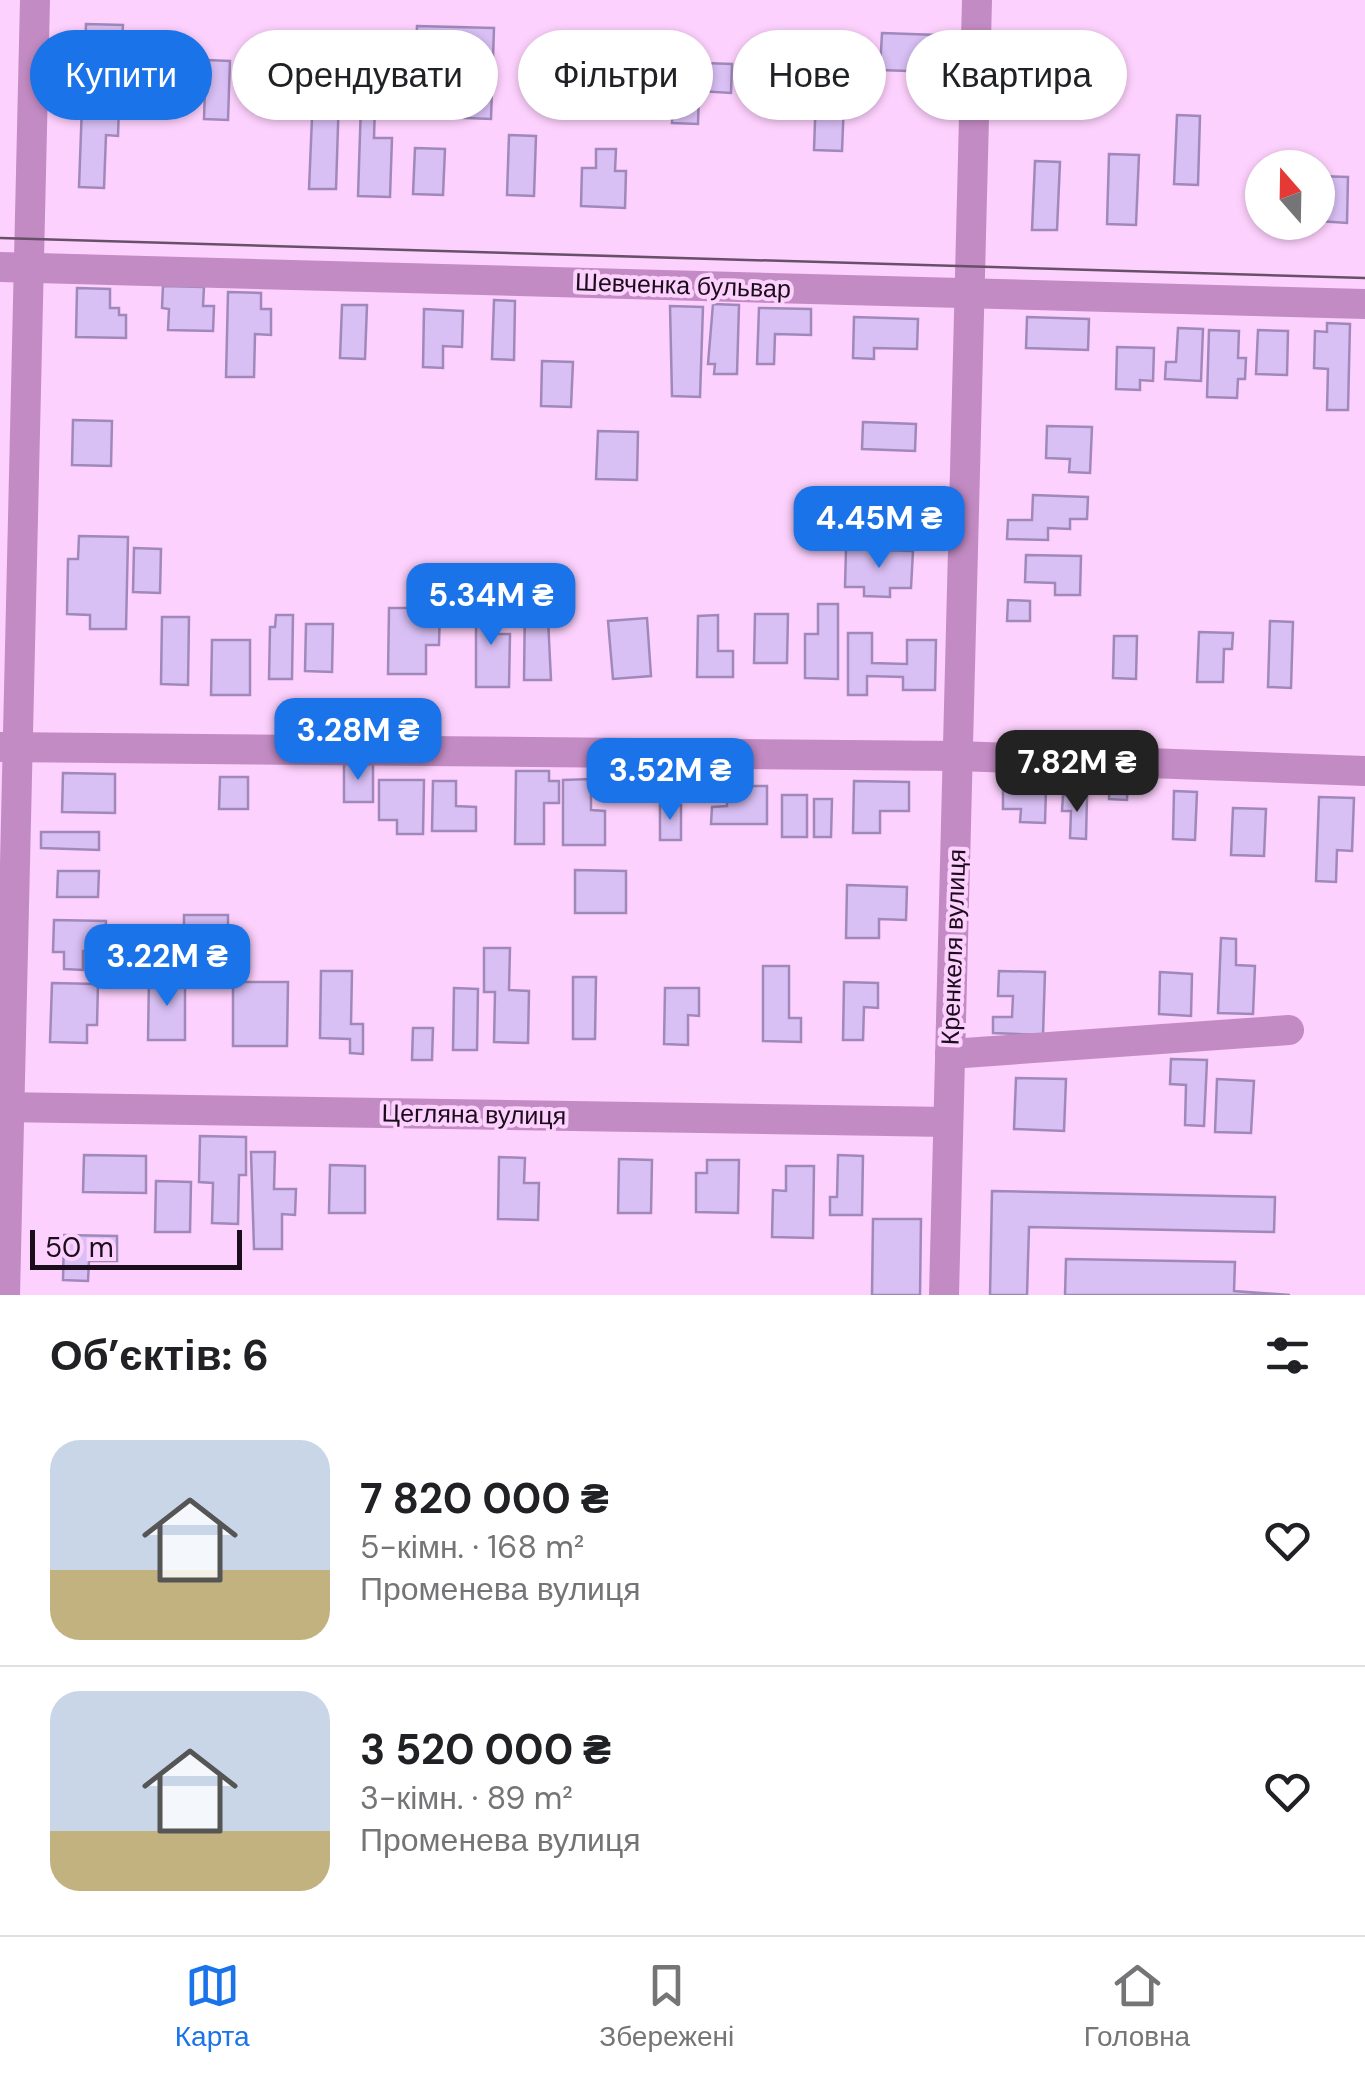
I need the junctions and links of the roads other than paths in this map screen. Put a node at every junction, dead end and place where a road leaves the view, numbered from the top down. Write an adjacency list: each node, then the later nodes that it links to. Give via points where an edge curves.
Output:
1 (35, 0): 3 (street)
2 (977, 0): 4 (street, Кренкеля вулиця)
3 (13, 267): 4 (street, Шевченка бульвар); 6 (street)
4 (970, 292): 5 (street, Шевченка бульвар); 7 (street, Кренкеля вулиця)
5 (1365, 304)
6 (8, 747): 7 (street); 11 (street)
7 (958, 756): 8 (street); 10 (street, Кренкеля вулиця)
8 (1365, 772)
9 (1288, 1030): 10 (street)
10 (950, 1054): 12 (street, Кренкеля вулиця)
11 (4, 1107): 12 (street, Цегляна вулиця); 13 (street)
12 (948, 1122): 14 (street, Кренкеля вулиця)
13 (5, 1295)
14 (944, 1295)

